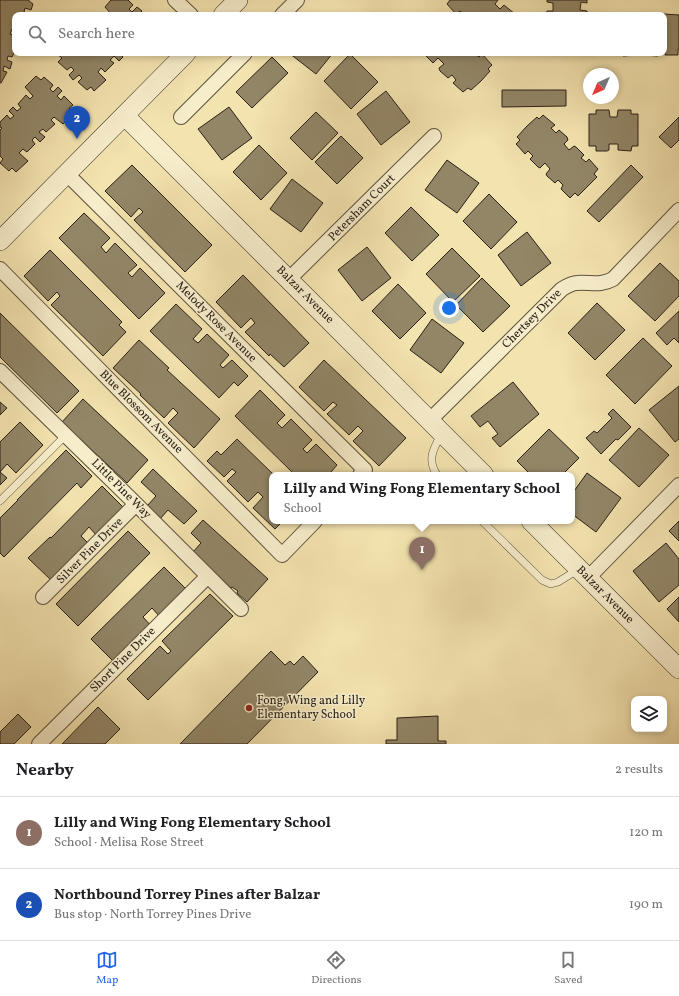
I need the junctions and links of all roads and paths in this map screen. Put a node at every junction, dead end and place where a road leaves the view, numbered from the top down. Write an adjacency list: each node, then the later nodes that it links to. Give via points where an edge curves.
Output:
1 (175, 0): 4 (street)
2 (238, 0): 5 (street)
3 (297, 0): 6 (street)
4 (189, 12)
5 (227, 12)
6 (285, 12)
7 (183, 56): 9 (street)
8 (238, 56): 10 (street)
9 (125, 116): 12 (street); 16 (street, Balzar Avenue)
10 (181, 117)
11 (434, 136): 16 (street, Petersham Court)
12 (67, 174): 14 (street); 20 (street, Melody Rose Avenue)
13 (679, 210): 18 (street, Chertsey Drive, via 613,279 598,284 576,282 562,289)
14 (0, 242)
15 (0, 269): 26 (street, Blue Blossom Avenue, via 282,555)
16 (289, 279): 18 (street, Balzar Avenue)
17 (0, 371): 19 (street, Little Pine Way)
18 (436, 427): 21 (lane, via 432,460); 22 (street, Balzar Avenue)
19 (66, 435): 24 (lane); 25 (street, Little Pine Way)
20 (363, 472)
21 (435, 472)
22 (481, 472)
23 (679, 485): 29 (street)
24 (0, 501)
25 (136, 504): 30 (street, Little Pine Way); 31 (street, Silver Pine Drive)
26 (312, 524)
27 (485, 524): 29 (lane, via 542,580 551,584)
28 (534, 524): 29 (street, Balzar Avenue)
29 (583, 574): 33 (street, Balzar Avenue)
30 (208, 576): 32 (street, Little Pine Way); 34 (street, Short Pine Drive)
31 (43, 597)
32 (241, 610)
33 (679, 669)
34 (39, 744)

